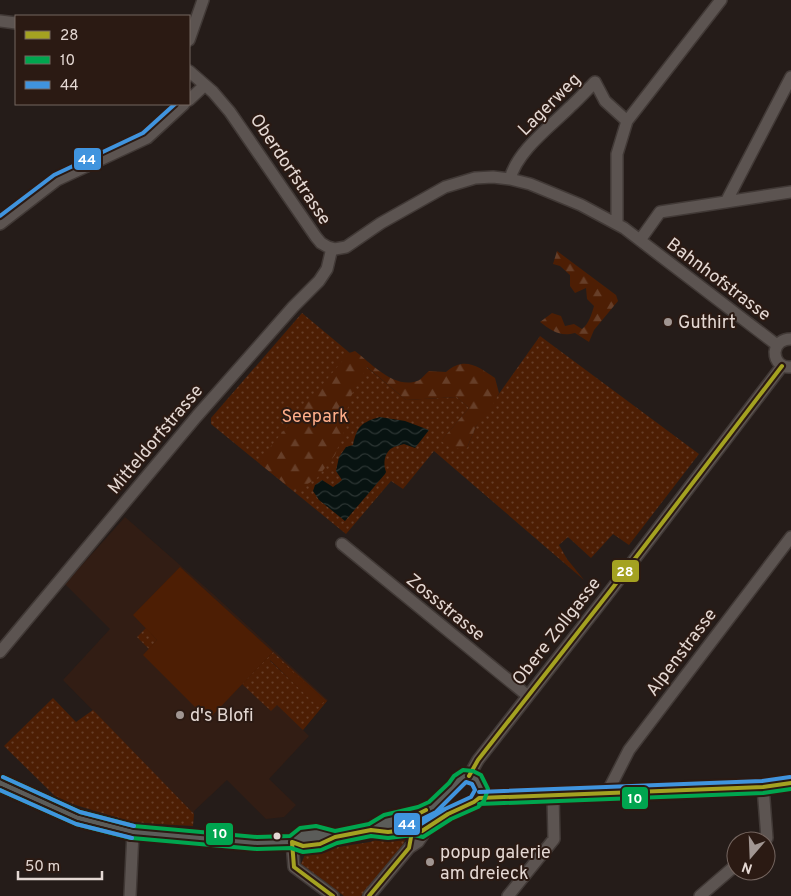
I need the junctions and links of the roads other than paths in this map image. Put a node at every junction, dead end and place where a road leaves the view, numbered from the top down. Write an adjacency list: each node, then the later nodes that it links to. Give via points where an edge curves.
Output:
1 (203, 0): 5 (street)
2 (721, 0): 11 (street)
3 (0, 21): 4 (street)
4 (15, 23)
5 (190, 37)
6 (190, 72): 8 (street, Oberdorfstrasse)
7 (791, 77): 14 (street)
8 (205, 85): 9 (street); 18 (street, Oberdorfstrasse, via 230,112 319,241)
9 (190, 99)
10 (183, 105): 15 (street, via 147,138 57,180)
11 (627, 121): 12 (street, Lagerweg, via 605,101 595,82 520,158); 16 (street, via 617,154)
12 (510, 179): 16 (street, Oberdorfstrasse, via 556,195); 18 (street, Oberdorfstrasse, via 485,177 437,190 350,244)
13 (791, 192): 14 (street)
14 (726, 202): 17 (street, via 660,212)
15 (0, 224)
16 (616, 224): 17 (street, Oberdorfstrasse)
17 (640, 240): 20 (street, Bahnhofstrasse)
18 (332, 248): 24 (street, Mitteldorfstrasse, via 329,264 319,281 197,416)
19 (791, 339): 20 (street)
20 (777, 345): 21 (street, via 775,356)
21 (787, 366): 25 (street, Obere Zollgasse)
22 (791, 537): 31 (street, Alpenstrasse, via 629,750)
23 (342, 544): 25 (street, Zossstrasse)
24 (0, 652)
25 (528, 696): 26 (street, Obere Zollgasse)
26 (469, 776): 29 (main road, via 460,779); 33 (main road, via 477,780 482,790)
27 (0, 783): 38 (main road, via 78,818)
28 (791, 783): 30 (main road)
29 (454, 787): 33 (main road, via 454,794 462,802); 34 (main road, via 439,803)
30 (763, 787): 31 (main road); 37 (street)
31 (607, 793): 32 (main road)
32 (553, 796): 33 (main road); 44 (street, via 554,839)
33 (474, 801): 35 (main road)
34 (420, 813): 35 (main road, via 414,822); 36 (main road, via 386,821)
35 (420, 829): 36 (main road); 43 (street, via 409,848)
36 (370, 830): 39 (main road, via 335,837 317,832 302,834)
37 (766, 831)
38 (133, 832): 39 (main road, via 257,843); 41 (street)
39 (292, 842): 42 (street, via 294,867)
40 (726, 874): 45 (street)
41 (130, 896)
42 (333, 896)
43 (369, 896)
44 (508, 896)
45 (700, 896)

